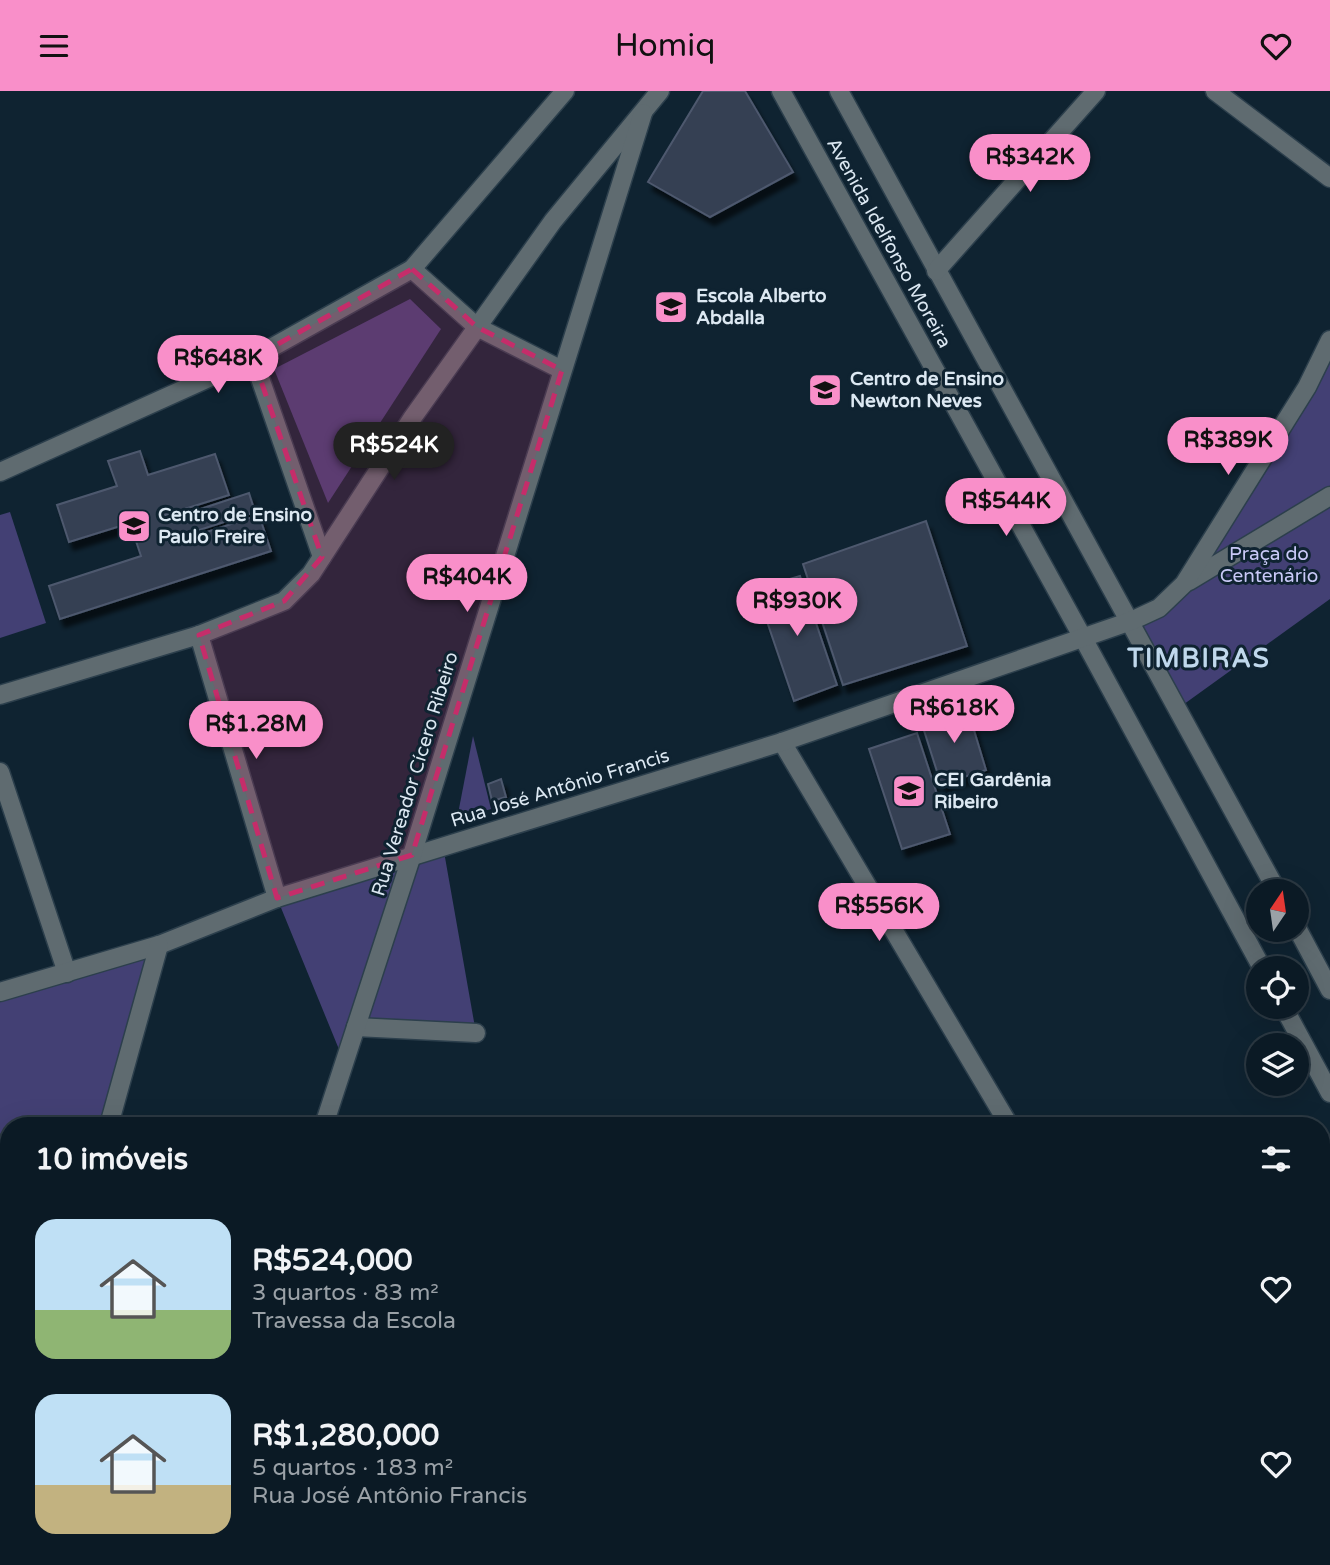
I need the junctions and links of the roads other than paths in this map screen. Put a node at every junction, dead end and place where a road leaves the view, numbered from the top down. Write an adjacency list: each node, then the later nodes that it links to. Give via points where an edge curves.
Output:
1 (565, 91): 11 (street)
2 (660, 91): 9 (street)
3 (781, 91): 23 (street, Avenida Idelfonso Moreira)
4 (839, 91): 8 (street, Avenida Idelfonso Moreira)
5 (860, 91): 8 (street)
6 (1096, 91): 12 (street)
7 (1215, 91): 10 (street)
8 (848, 107): 12 (street, Avenida Idelfonso Moreira)
9 (643, 113): 13 (street, via 553,221); 16 (street, Rua Vereador Cícero Ribeiro)
10 (1330, 178)
11 (412, 268): 13 (street); 15 (street)
12 (936, 271): 21 (street, Avenida Idelfonso Moreira)
13 (477, 327): 16 (street); 19 (street)
14 (1330, 340): 20 (street, via 1307,387)
15 (253, 358): 17 (street); 19 (street)
16 (562, 370): 27 (street, Rua Vereador Cícero Ribeiro)
17 (0, 472)
18 (1330, 496): 20 (street)
19 (322, 557): 22 (street, via 284,601)
20 (1184, 584): 21 (street, Rua José Antônio Francis, via 1159,608)
21 (1131, 621): 23 (street, Rua José Antônio Francis); 28 (street, Avenida Idelfonso Moreira)
22 (199, 635): 24 (street); 29 (street)
23 (1083, 638): 25 (street, Rua José Antônio Francis); 32 (street, Avenida Idelfonso Moreira)
24 (0, 695)
25 (782, 742): 27 (street, Rua José Antônio Francis); 42 (street)
26 (0, 772): 33 (street)
27 (412, 855): 29 (street, Rua José Antônio Francis); 37 (street, Rua Vereador Cícero Ribeiro)
28 (1271, 879)
29 (277, 898): 31 (street, Rua José Antônio Francis)
30 (1304, 942): 34 (street)
31 (159, 945): 33 (street, Rua José Antônio Francis); 40 (street)
32 (1255, 956)
33 (66, 973): 35 (street, Rua José Antônio Francis)
34 (1330, 990)
35 (0, 992)
36 (1290, 1019): 39 (street)
37 (356, 1027): 38 (street); 41 (street, Rua Vereador Cícero Ribeiro)
38 (476, 1033)
39 (1330, 1093)
40 (111, 1117)
41 (327, 1117)
42 (1004, 1117)

